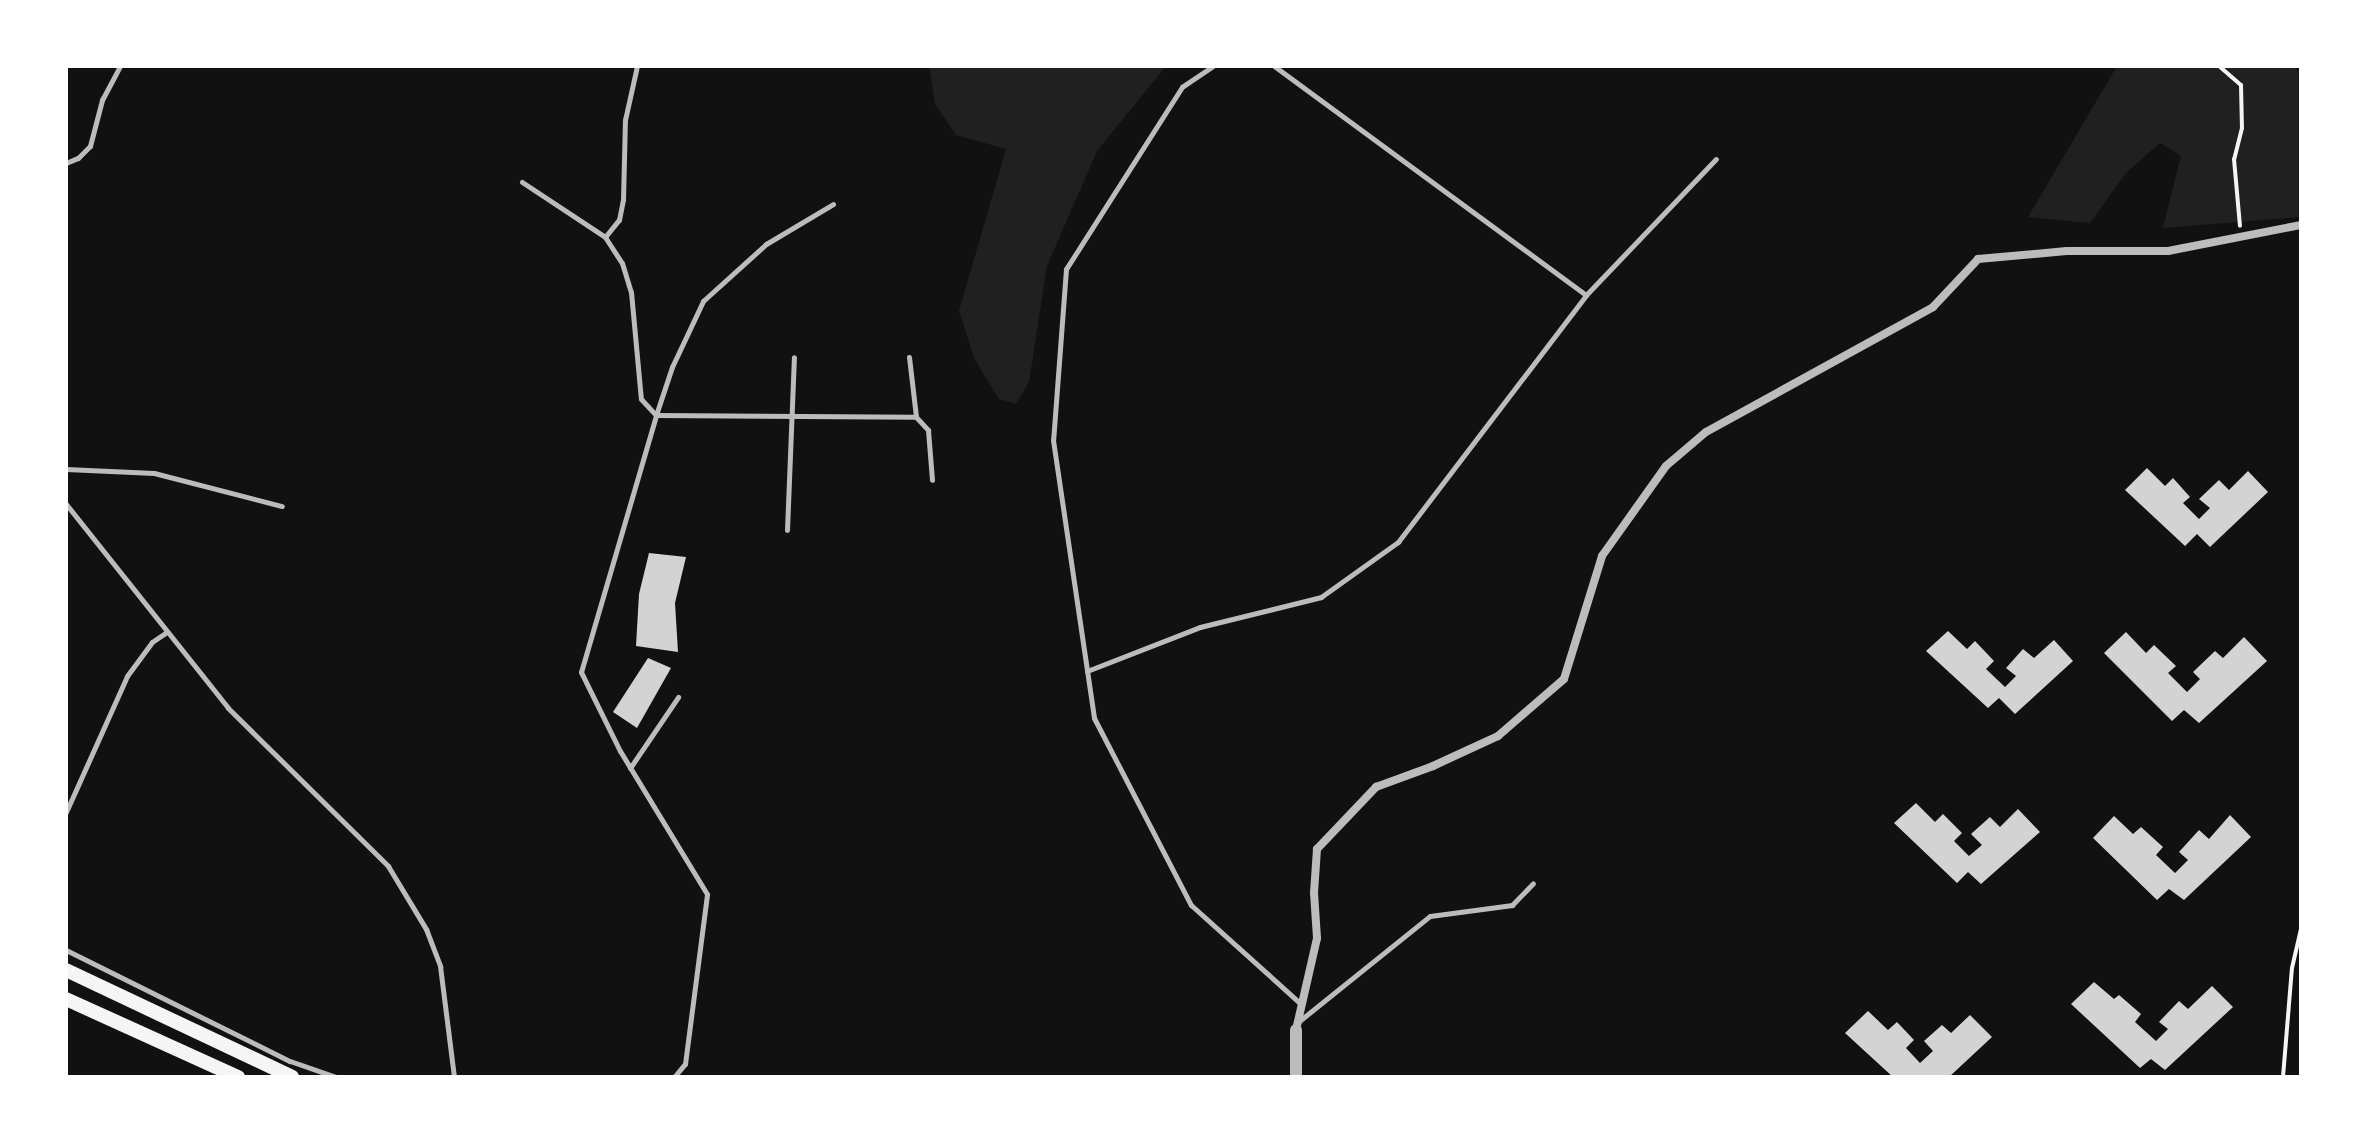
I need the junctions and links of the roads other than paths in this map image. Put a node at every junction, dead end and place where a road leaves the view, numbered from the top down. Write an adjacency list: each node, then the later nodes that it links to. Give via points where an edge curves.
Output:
1 (120, 66): 6 (lane, via 102,100 90,146)
2 (637, 66): 10 (lane, via 625,120 623,200 619,220)
3 (1213, 66): 23 (lane, via 1182,87 1066,269 1053,440)
4 (1274, 66): 11 (lane)
5 (1716, 159): 11 (lane)
6 (66, 163)
7 (522, 182): 10 (lane)
8 (833, 204): 14 (lane, via 766,244 703,301)
9 (2301, 225): 31 (street, via 2168,251 2067,251 1978,259 1933,307 1706,432 1666,466 1602,556 1564,679 1498,736 1376,787 1317,849 1317,938)
10 (605, 237): 14 (lane, via 622,263 631,292 641,399)
11 (1586, 295): 23 (lane, via 1398,542 1321,597 1200,627)
12 (794, 357): 15 (lane)
13 (909, 357): 16 (lane)
14 (656, 415): 15 (lane); 25 (lane, via 581,672)
15 (790, 416): 16 (lane); 21 (lane)
16 (916, 417): 18 (lane, via 928,430)
17 (66, 469): 20 (lane, via 154,473)
18 (932, 480)
19 (66, 504): 22 (lane)
20 (282, 506)
21 (787, 530)
22 (167, 632): 26 (lane, via 152,642 127,676); 36 (lane, via 228,708 380,858 407,895 440,966)
23 (1087, 671): 31 (lane, via 1094,718 1191,905)
24 (678, 697): 25 (lane)
25 (630, 768): 37 (lane, via 707,894 685,1064)
26 (66, 812)
27 (1533, 883): 32 (lane, via 1512,905 1430,916)
28 (66, 950): 35 (lane, via 276,1055)
29 (66, 970): 34 (main road)
30 (66, 999): 33 (main road)
31 (1301, 1005): 32 (street)
32 (1297, 1026): 38 (street)
33 (238, 1077)
34 (292, 1077)
35 (336, 1077)
36 (454, 1077)
37 (674, 1077)
38 (1296, 1077)

